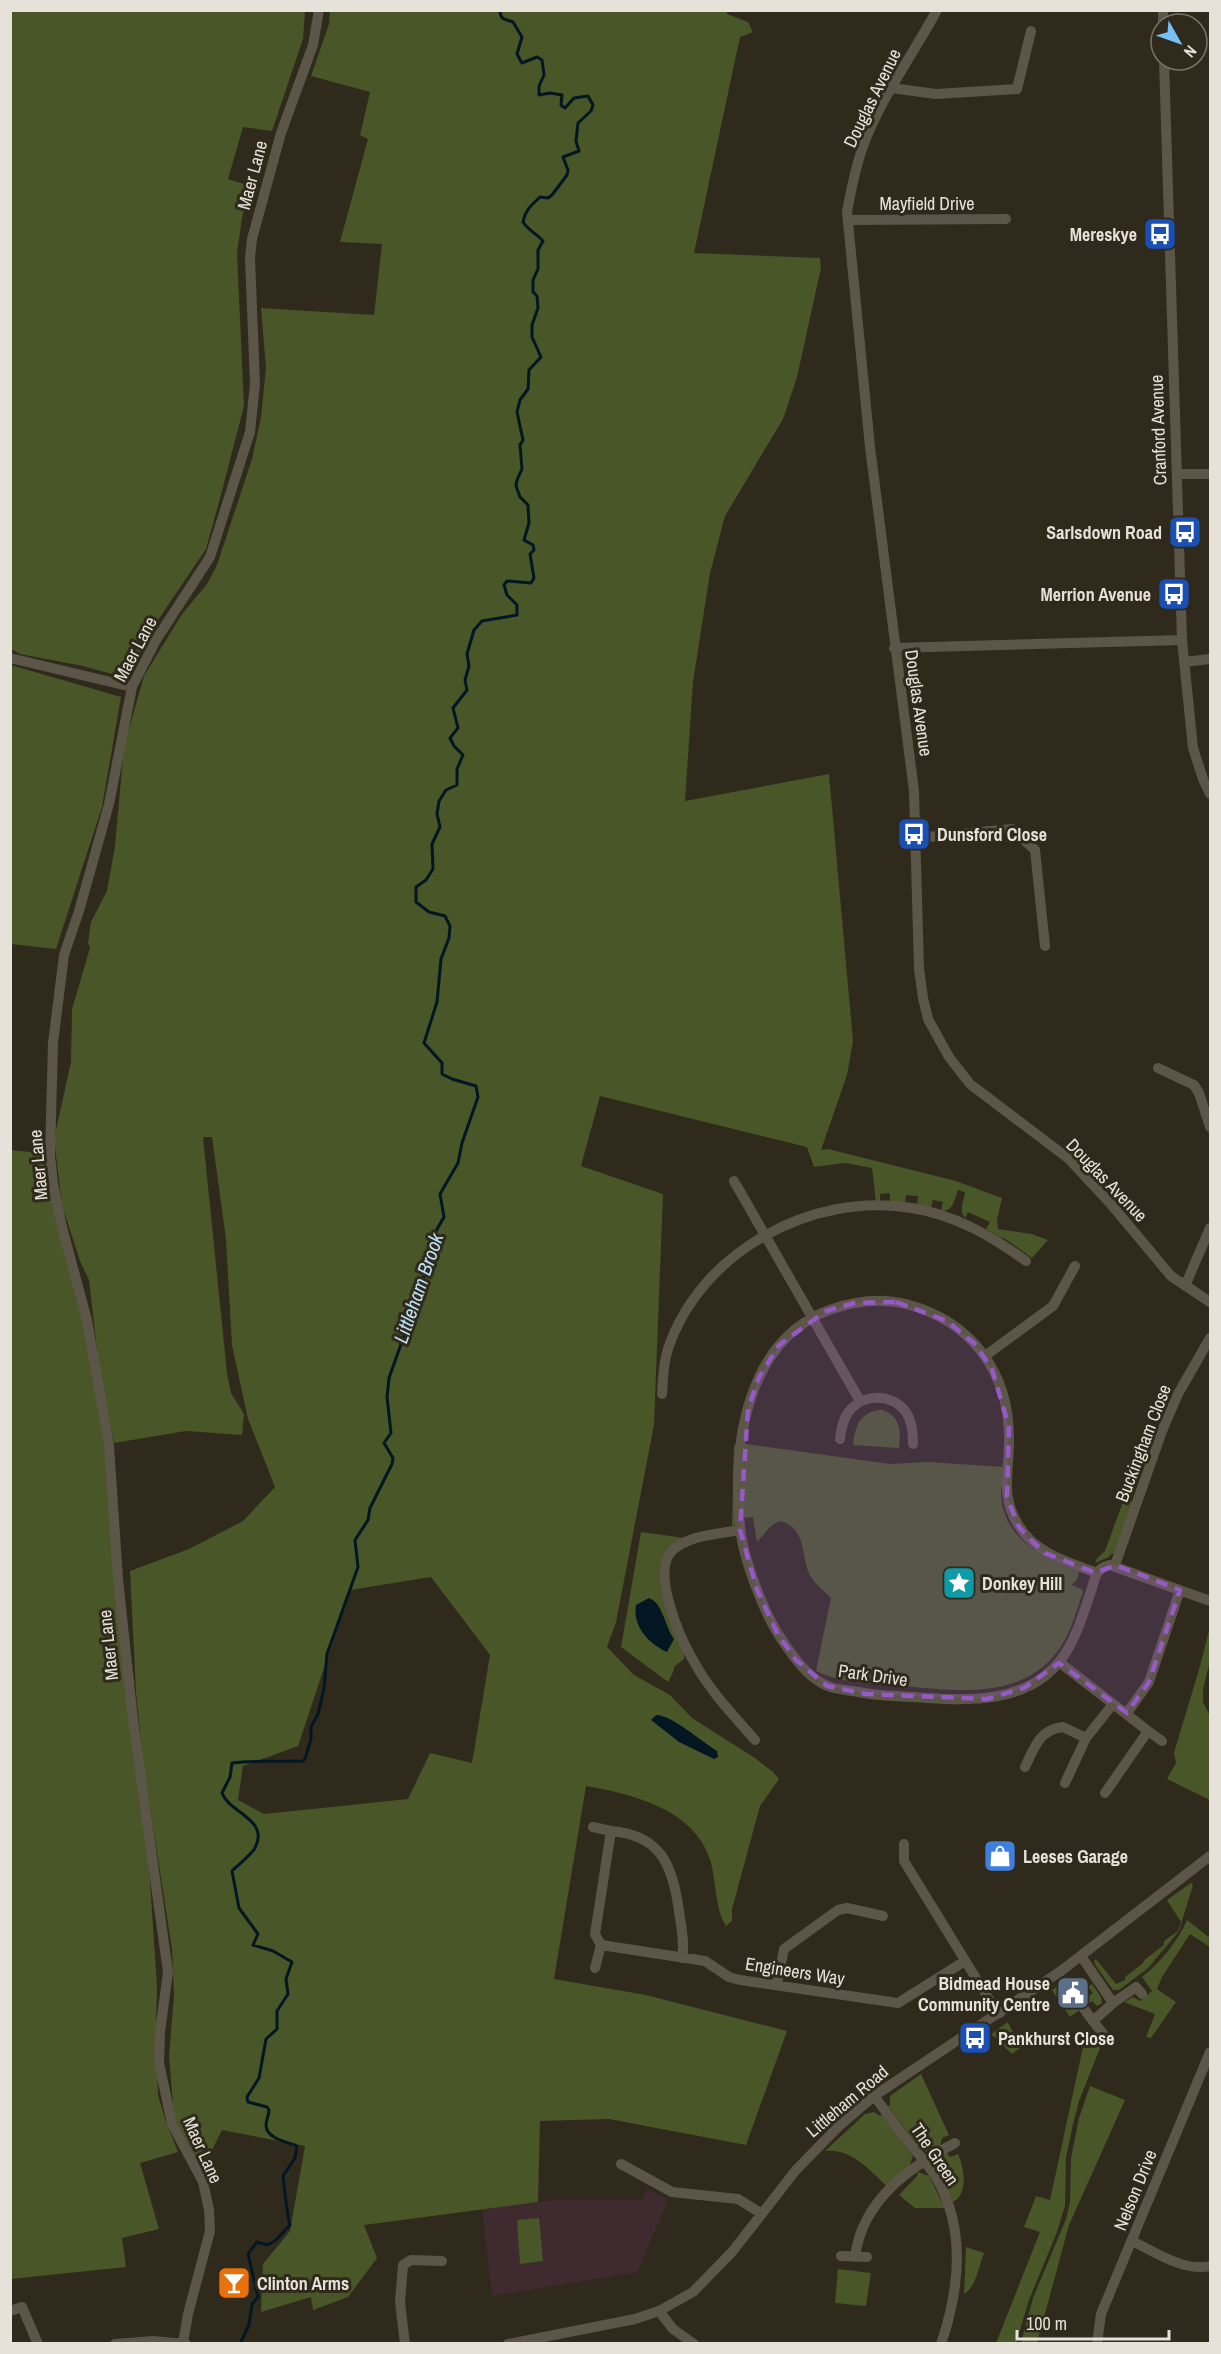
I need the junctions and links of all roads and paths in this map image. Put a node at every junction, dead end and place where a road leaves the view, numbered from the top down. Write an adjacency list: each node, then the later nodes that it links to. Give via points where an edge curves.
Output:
1 (320, 10): 15 (street, Maer Lane, via 313,45 281,133 252,239 255,384 250,432 210,557 156,640)
2 (937, 10): 5 (street, Douglas Avenue)
3 (1031, 31): 5 (street, via 1017,89 936,94)
4 (1164, 72): 8 (street, Cranford Avenue)
5 (891, 88): 7 (street, Douglas Avenue, via 863,147 853,180)
6 (1006, 219): 7 (street, Mayfield Drive)
7 (848, 220): 11 (street, Douglas Avenue)
8 (1177, 474): 9 (street); 10 (street, Cranford Avenue)
9 (1210, 474)
10 (1182, 640): 11 (street); 14 (street, Cranford Avenue)
11 (894, 648): 17 (street, Douglas Avenue, via 907,732)
12 (10, 658): 15 (street)
13 (1210, 659): 14 (street)
14 (1184, 662): 16 (street, Cranford Avenue, via 1193,748)
15 (132, 687): 83 (street, Maer Lane, via 109,804 61,967 53,1043 50,1155 62,1227 87,1320 109,1446 133,1720 168,1972 159,2063 172,2124 203,2181 209,2210 210,2231)
16 (1210, 794)
17 (916, 838): 18 (street, via 1012,829 1035,850); 26 (street, Douglas Avenue, via 920,975 928,1019 938,1038 970,1084 1069,1159 1160,1264)
18 (1045, 946)
19 (1158, 1068): 20 (street, via 1194,1085)
20 (1210, 1127)
21 (734, 1181): 23 (street)
22 (1210, 1228): 26 (street)
23 (765, 1235): 24 (street, via 829,1211 866,1206 909,1207 954,1218); 28 (street); 31 (street, via 712,1277 686,1310 667,1351)
24 (1026, 1261)
25 (1075, 1266): 30 (street, via 1053,1306)
26 (1185, 1286): 27 (street, Douglas Avenue)
27 (1210, 1302)
28 (813, 1317): 30 (street, Park Drive, via 854,1303 902,1303 947,1321); 32 (street); 35 (street, Park Drive, via 786,1338 769,1359 748,1409 738,1479)
29 (1210, 1338): 36 (street, Buckingham Close, via 1162,1431)
30 (985, 1356): 37 (street, Park Drive, via 1006,1406 1009,1427 1005,1486 1019,1527 1045,1553)
31 (662, 1394)
32 (860, 1401): 33 (street, via 847,1414); 34 (street, via 882,1398 900,1407 912,1426)
33 (840, 1439)
34 (913, 1444)
35 (740, 1530): 40 (street, Park Drive, via 757,1590 774,1627 796,1660 827,1686 866,1694 987,1699 1024,1688); 45 (street, via 685,1541 667,1560 664,1585 692,1660 723,1705)
36 (1115, 1565): 37 (street, via 1104,1566); 38 (street)
37 (1097, 1573): 40 (street, Park Drive, via 1071,1645)
38 (1180, 1590): 39 (street); 42 (street, via 1149,1682)
39 (1210, 1601)
40 (1059, 1662): 41 (street)
41 (1113, 1704): 42 (street); 44 (street)
42 (1127, 1713): 43 (street)
43 (1148, 1731): 46 (street); 49 (street)
44 (1086, 1738): 47 (street, via 1063,1727 1052,1730 1039,1737); 48 (street)
45 (755, 1740)
46 (1162, 1741)
47 (1025, 1767)
48 (1065, 1783)
49 (1105, 1793)
50 (593, 1827): 51 (street)
51 (611, 1831): 55 (street, via 595,1934); 57 (street, via 645,1840 668,1863 675,1882 684,1946)
52 (904, 1844): 58 (street, via 903,1861)
53 (1210, 1856): 56 (street, Littleham Road)
54 (883, 1916): 60 (street, via 847,1908 838,1910 784,1949)
55 (602, 1945): 57 (street, Engineers Way); 59 (street)
56 (1081, 1956): 62 (street); 64 (street, Littleham Road)
57 (682, 1958): 60 (street, Engineers Way, via 708,1962 729,1977)
58 (965, 1961): 60 (street, Engineers Way, via 898,2003); 64 (street)
59 (595, 1968)
60 (777, 1984)
61 (1142, 1994): 62 (street, via 1136,1987)
62 (1113, 2003): 65 (street)
63 (1084, 2009): 65 (street)
64 (1000, 2013): 68 (street, Littleham Road)
65 (1093, 2021): 66 (street)
66 (1104, 2035)
67 (1210, 2052): 73 (street, Nelson Drive)
68 (874, 2096): 70 (street, The Green); 72 (street, Littleham Road, via 796,2170)
69 (955, 2143): 70 (street)
70 (924, 2160): 75 (street, via 873,2208 857,2238); 87 (street, The Green, via 950,2208 957,2239 956,2283)
71 (621, 2164): 72 (street, via 672,2192 738,2199)
72 (762, 2214): 80 (street, Littleham Road, via 709,2278)
73 (1132, 2241): 78 (street, via 1181,2263 1197,2268); 88 (street, Nelson Drive, via 1101,2314)
74 (841, 2256): 75 (street)
75 (855, 2257): 76 (street)
76 (867, 2257)
77 (441, 2261): 84 (street, via 411,2260 403,2265 400,2302)
78 (1210, 2266)
79 (10, 2311): 81 (street, via 22,2307)
80 (659, 2311): 85 (street, Littleham Road, via 608,2326); 86 (street, via 673,2329)
81 (38, 2343)
82 (115, 2343): 83 (street)
83 (184, 2343)
84 (405, 2343)
85 (508, 2343)
86 (694, 2343)
87 (941, 2343)
88 (1097, 2343)

